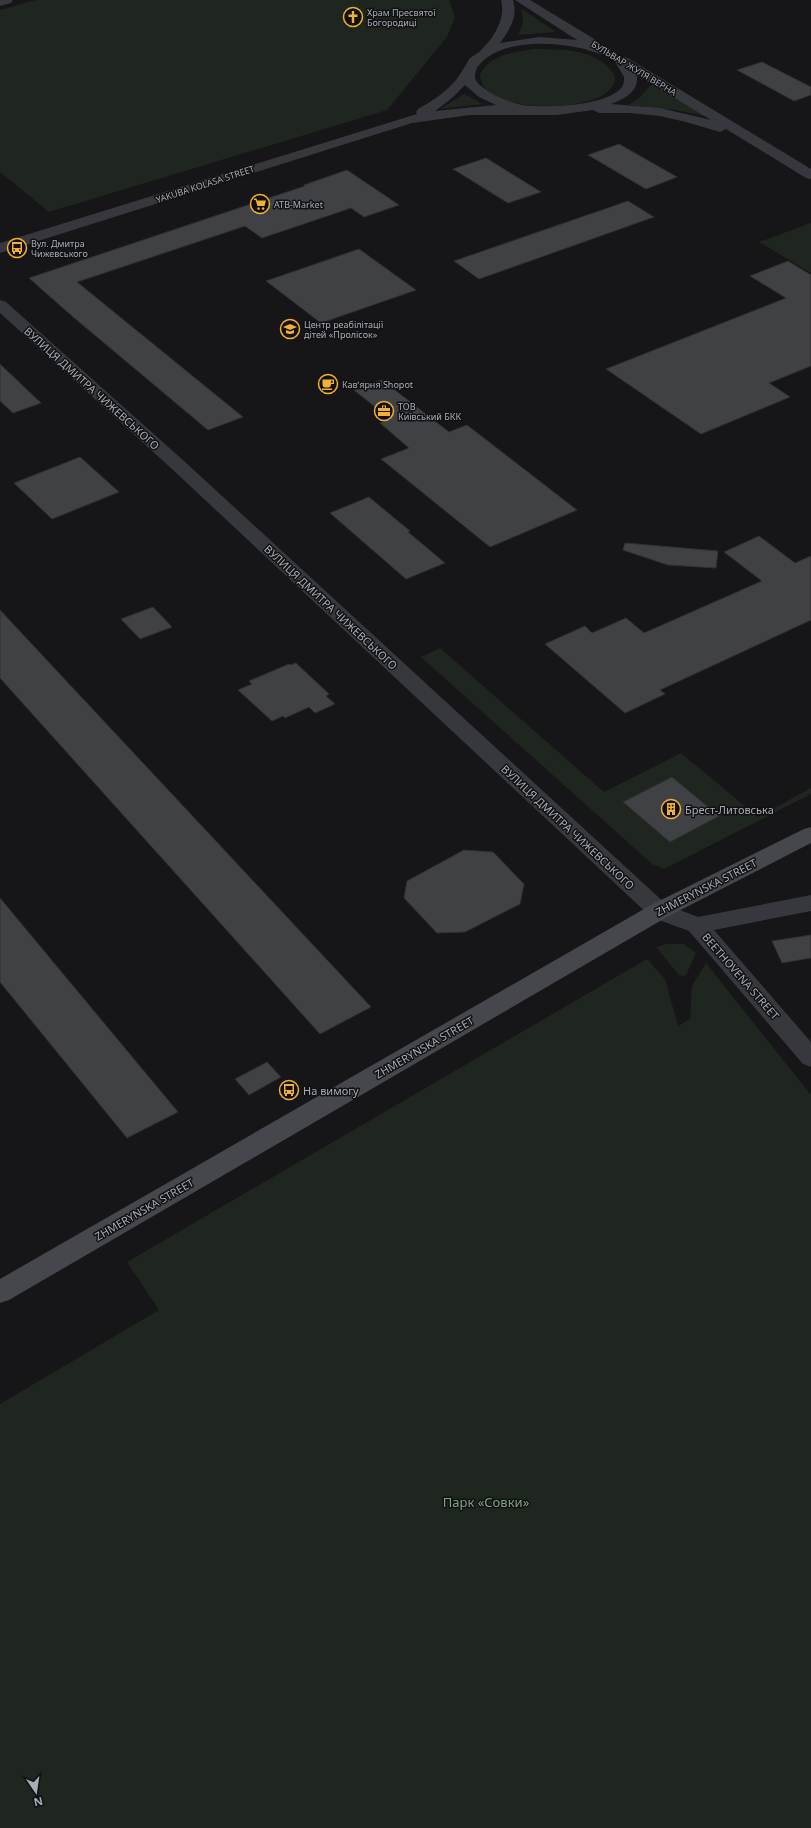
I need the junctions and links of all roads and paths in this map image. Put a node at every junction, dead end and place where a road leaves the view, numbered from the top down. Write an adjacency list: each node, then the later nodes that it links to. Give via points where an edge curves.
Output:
1 (7, 0): 4 (street)
2 (507, 0): 6 (street, via 509,20)
3 (520, 0): 5 (street, БУЛЬВАР ЖУЛЯ ВЕРНА)
4 (0, 2)
5 (604, 51): 6 (street, via 572,42 544,41 518,43); 7 (street, БУЛЬВАР ЖУЛЯ ВЕРНА)
6 (487, 52): 8 (street, YAKUBA KOLASA STREET, via 469,67)
7 (624, 63): 10 (street, via 632,77 628,88 617,98 600,105); 12 (street, БУЛЬВАР ЖУЛЯ ВЕРНА)
8 (467, 74): 9 (street, via 468,80 476,90 493,100); 11 (street, YAKUBA KOLASA STREET, via 451,94)
9 (530, 110): 10 (street, YAKUBA KOLASA STREET); 11 (street, YAKUBA KOLASA STREET, via 468,110)
10 (574, 110): 12 (street, БУЛЬВАР ЖУЛЯ ВЕРНА, via 632,108 711,125)
11 (410, 119): 14 (street, YAKUBA KOLASA STREET)
12 (747, 138): 13 (street, БУЛЬВАР ЖУЛЯ ВЕРНА)
13 (811, 176)
14 (0, 248)
15 (0, 306): 18 (street, ВУЛИЦЯ ДМИТРА ЧИЖЕВСЬКОГО, via 178,465)
16 (811, 834): 18 (main road, ZHMERYNSKA STREET)
17 (811, 903): 19 (street)
18 (659, 911): 19 (street, BEETHOVENA STREET); 21 (main road, ZHMERYNSKA STREET)
19 (697, 925): 20 (street, BEETHOVENA STREET)
20 (811, 1058)
21 (0, 1292)

